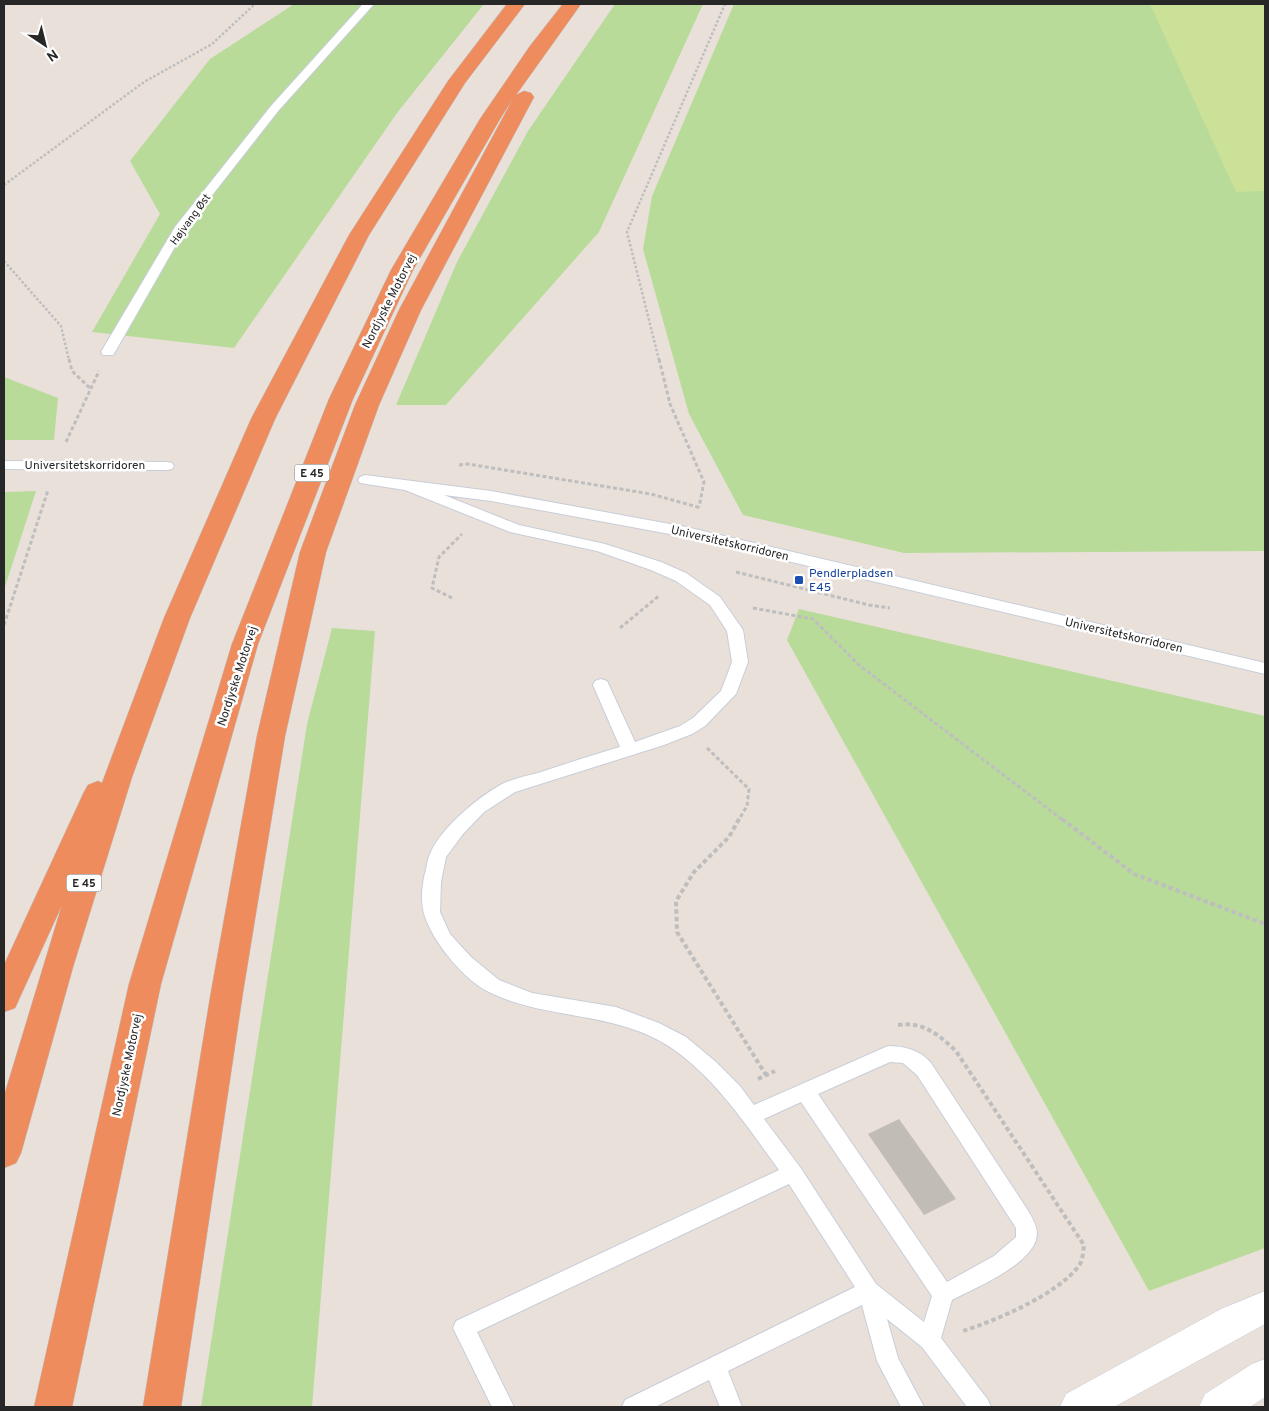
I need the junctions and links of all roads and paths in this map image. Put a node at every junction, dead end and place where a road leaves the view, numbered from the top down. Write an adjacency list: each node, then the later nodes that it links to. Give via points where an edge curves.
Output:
1 (255, 4): 6 (path, via 212,44 144,82)
2 (369, 4): 8 (lane, Højvang Øst, via 275,108 179,230)
3 (516, 4): 19 (highway, E 45, via 457,81 358,235 263,419)
4 (574, 4): 38 (highway, Nordjyske Motorvej / E 45, via 537,50 490,120 402,270 341,399 246,644 145,984); 39 (highway, via 410,310 367,405 313,552 266,766 226,992)
5 (725, 4): 15 (path, via 627,232 670,404 704,482)
6 (4, 185)
7 (4, 261): 9 (path, via 61,326 72,371)
8 (108, 352): 9 (path)
9 (91, 389): 10 (path)
10 (56, 464): 11 (lane, Universitetskorridoren); 12 (lane, Universitetskorridoren); 20 (path)
11 (4, 465)
12 (167, 466)
13 (366, 480): 14 (lane, Universitetskorridoren)
14 (407, 485): 18 (lane, via 515,529 600,547 656,566 681,577); 21 (lane, Universitetskorridoren, via 491,496 686,532)
15 (699, 507)
16 (439, 557): 17 (path, via 432,588)
17 (452, 598)
18 (715, 601): 23 (lane, via 735,630 740,662 728,694 700,722); 25 (path, via 813,619 859,665 1134,874)
19 (177, 618): 26 (highway); 30 (highway, E 45, via 118,777 57,967)
20 (4, 625)
21 (1265, 668)
22 (601, 685): 24 (lane)
23 (686, 730): 24 (lane); 27 (path, via 749,789 747,806 729,837 694,872 676,902 677,932)
24 (630, 750): 29 (lane, via 508,788 478,808 438,855 432,882 431,912 443,938 492,985 531,1000 616,1015 652,1028 679,1043 709,1068)
25 (1265, 924)
26 (4, 999)
27 (766, 1075)
28 (805, 1092): 29 (lane); 33 (lane); 33 (lane, via 888,1054 911,1057 924,1069 1027,1229 1025,1242 1014,1254)
29 (752, 1115): 31 (lane)
30 (4, 1153)
31 (793, 1173): 32 (lane); 40 (lane, via 464,1328)
32 (869, 1291): 35 (lane); 36 (lane); 43 (lane, via 888,1361)
33 (943, 1294): 35 (lane)
34 (1265, 1307): 45 (main road)
35 (930, 1340): 44 (lane)
36 (715, 1367): 41 (lane); 42 (lane)
37 (1265, 1376): 46 (main road)
38 (52, 1407)
39 (162, 1407)
40 (503, 1407)
41 (633, 1407)
42 (730, 1407)
43 (914, 1407)
44 (980, 1407)
45 (1079, 1407)
46 (1218, 1407)

